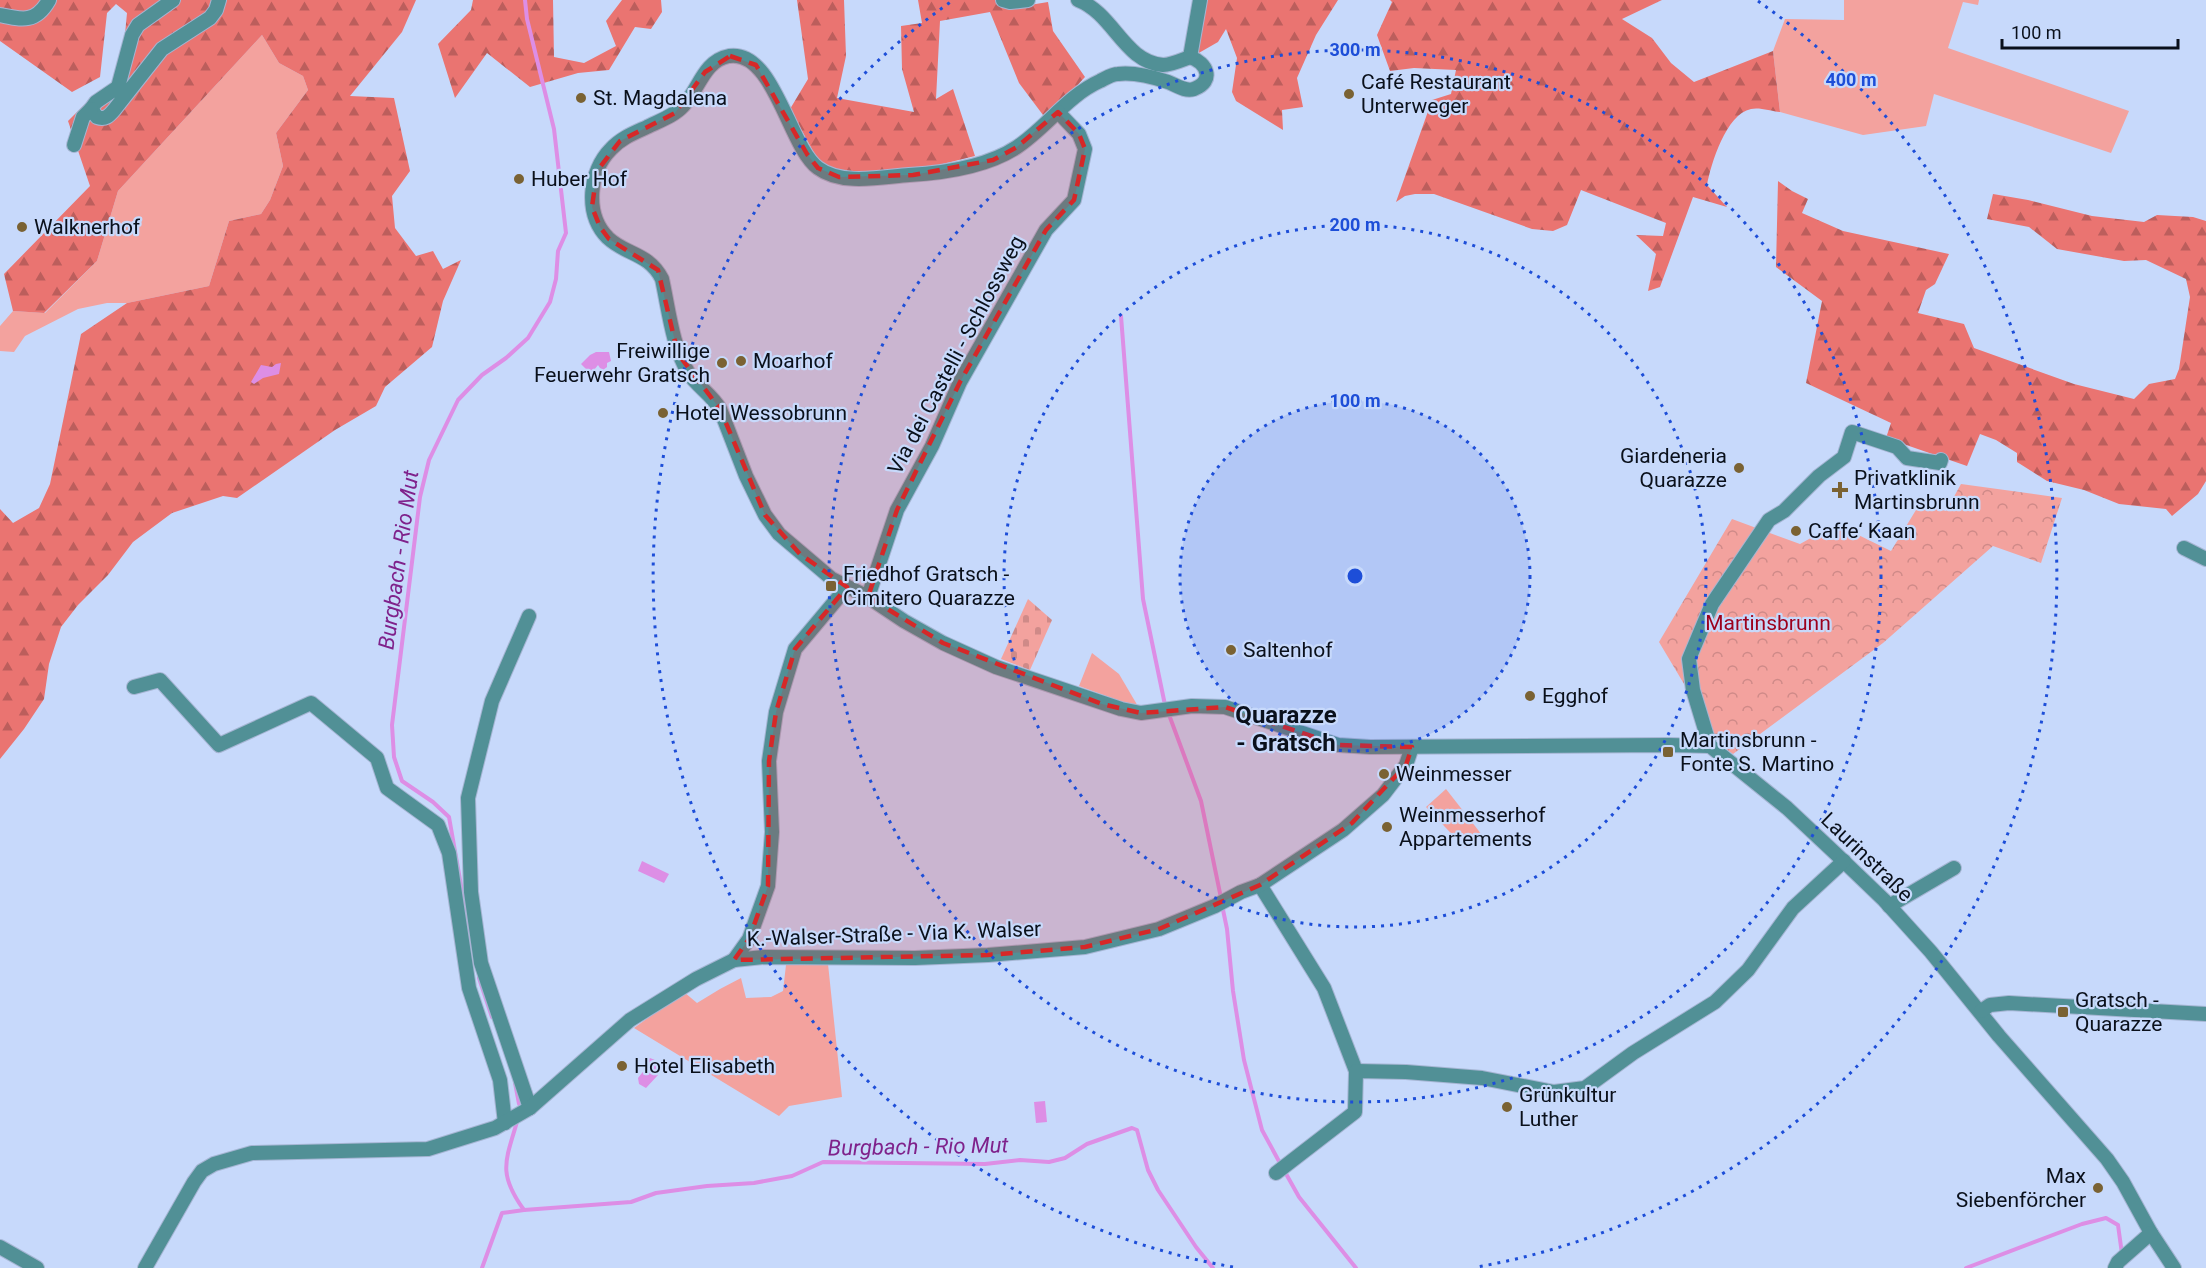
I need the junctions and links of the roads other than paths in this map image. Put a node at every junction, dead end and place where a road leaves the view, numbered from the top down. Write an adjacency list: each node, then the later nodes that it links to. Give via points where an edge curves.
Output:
1 (49, 0): 8 (street, via 42,11 23,20)
2 (173, 0): 10 (street, via 138,25 118,87)
3 (219, 0): 10 (street, via 210,18 162,49 108,117 97,117)
4 (1004, 0): 5 (street)
5 (1027, 0)
6 (1078, 0): 9 (street, via 1101,14 1137,56 1165,65)
7 (1200, 0): 9 (street)
8 (0, 15)
9 (1190, 57): 11 (street, via 1200,60 1207,72 1203,83 1192,90 1136,74 1115,74 1079,93)
10 (92, 109): 12 (street, via 83,117)
11 (1058, 112): 16 (street, via 1017,147 993,160 913,175 839,177 818,168 807,154 756,65 743,57 730,56 716,61 705,72 684,105 610,150 597,171 592,207 600,227 609,239 651,262 658,270 678,354 691,376 720,409 765,515 800,554); 17 (street, Via dei Castelli - Schlossweg, via 1079,134 1085,149 1074,200 1046,230 960,382 932,446 897,510)
12 (74, 145)
13 (1941, 460): 20 (street, via 1940,463 1907,458 1897,447 1852,432 1844,457 1769,520 1712,604 1689,659 1693,690)
14 (2184, 548): 15 (street)
15 (2206, 559)
16 (848, 587): 17 (street); 26 (street, via 795,649 776,712 769,761 772,832 768,885 749,939)
17 (868, 597): 21 (street, via 943,643 996,667 1112,706 1141,713 1192,706 1225,707 1338,745)
18 (529, 616): 30 (street, via 492,701 468,798 471,891 481,963)
19 (134, 687): 31 (street, via 160,680 219,744 312,703 376,758 387,788 438,825 449,853 469,988 500,1080)
20 (1710, 746): 21 (street); 22 (street, Laurinstraße, via 1787,808)
21 (1412, 747): 24 (street, K.-Walser-Straße - Via K. Walser, via 1406,765 1383,795 1343,830)
22 (1844, 861): 25 (street, Laurinstraße); 29 (street, via 1793,908 1748,970 1715,1002 1585,1088 1554,1092 1482,1078)
23 (1954, 868): 25 (street)
24 (1260, 885): 26 (street, K.-Walser-Straße - Via K. Walser, via 1159,929 1085,947 988,956); 29 (street, via 1324,988)
25 (1889, 906): 27 (street, Laurinstraße)
26 (734, 960): 30 (street, K.-Walser-Straße - Via K. Walser, via 630,1020)
27 (1981, 1011): 28 (street, via 1990,1005 2009,1003); 33 (street, Laurinstraße, via 2107,1159)
28 (2206, 1014)
29 (1356, 1071): 32 (street, via 1355,1112)
30 (530, 1108): 31 (street, K.-Walser-Straße - Via K. Walser)
31 (505, 1123): 37 (street, K.-Walser-Straße - Via K. Walser, via 428,1149 252,1153 214,1164 194,1182)
32 (1281, 1170)
33 (2151, 1233): 35 (street); 38 (street, Laurinstraße)
34 (0, 1247): 36 (street)
35 (2120, 1261)
36 (37, 1268)
37 (145, 1268)
38 (2174, 1268)

